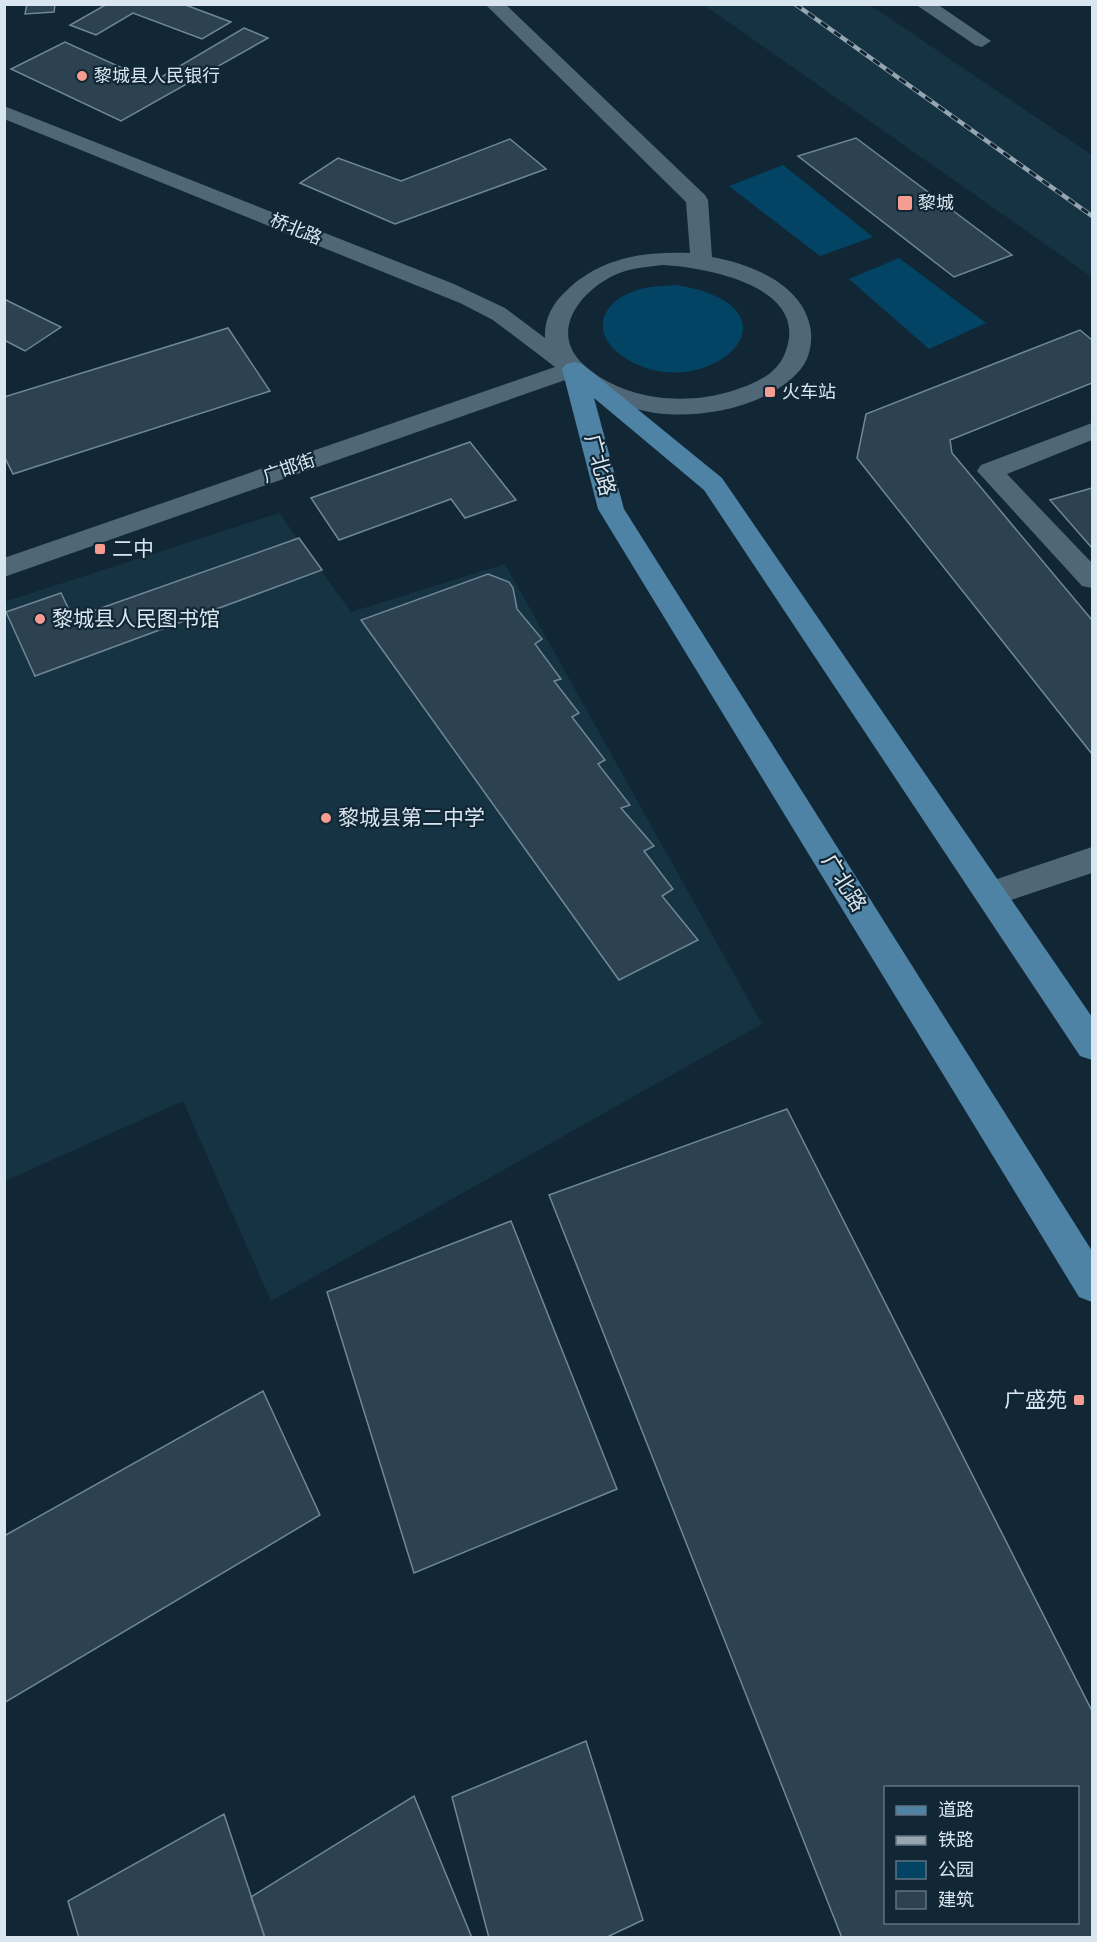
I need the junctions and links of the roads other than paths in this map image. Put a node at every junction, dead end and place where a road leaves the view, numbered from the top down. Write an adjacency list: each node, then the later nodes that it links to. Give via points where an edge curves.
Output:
1 (494, 4): 5 (street, via 697,200)
2 (924, 4): 3 (street)
3 (982, 41)
4 (4, 112): 6 (street, 桥北路, via 492,310)
5 (701, 260): 6 (street, via 655,259 612,268 579,286 559,312 557,341); 6 (street, via 744,271 778,291 798,318 801,347 785,374 751,395 705,406 655,405 609,392)
6 (574, 369): 8 (street, 广邯街); 11 (main road, 广北路, via 713,484); 13 (main road, 广北路, via 611,509)
7 (1092, 431): 9 (street, via 990,471)
8 (4, 568)
9 (1092, 579)
10 (1092, 860): 11 (street)
11 (990, 894): 12 (main road, 广北路)
12 (1092, 1045)
13 (1092, 1284)

